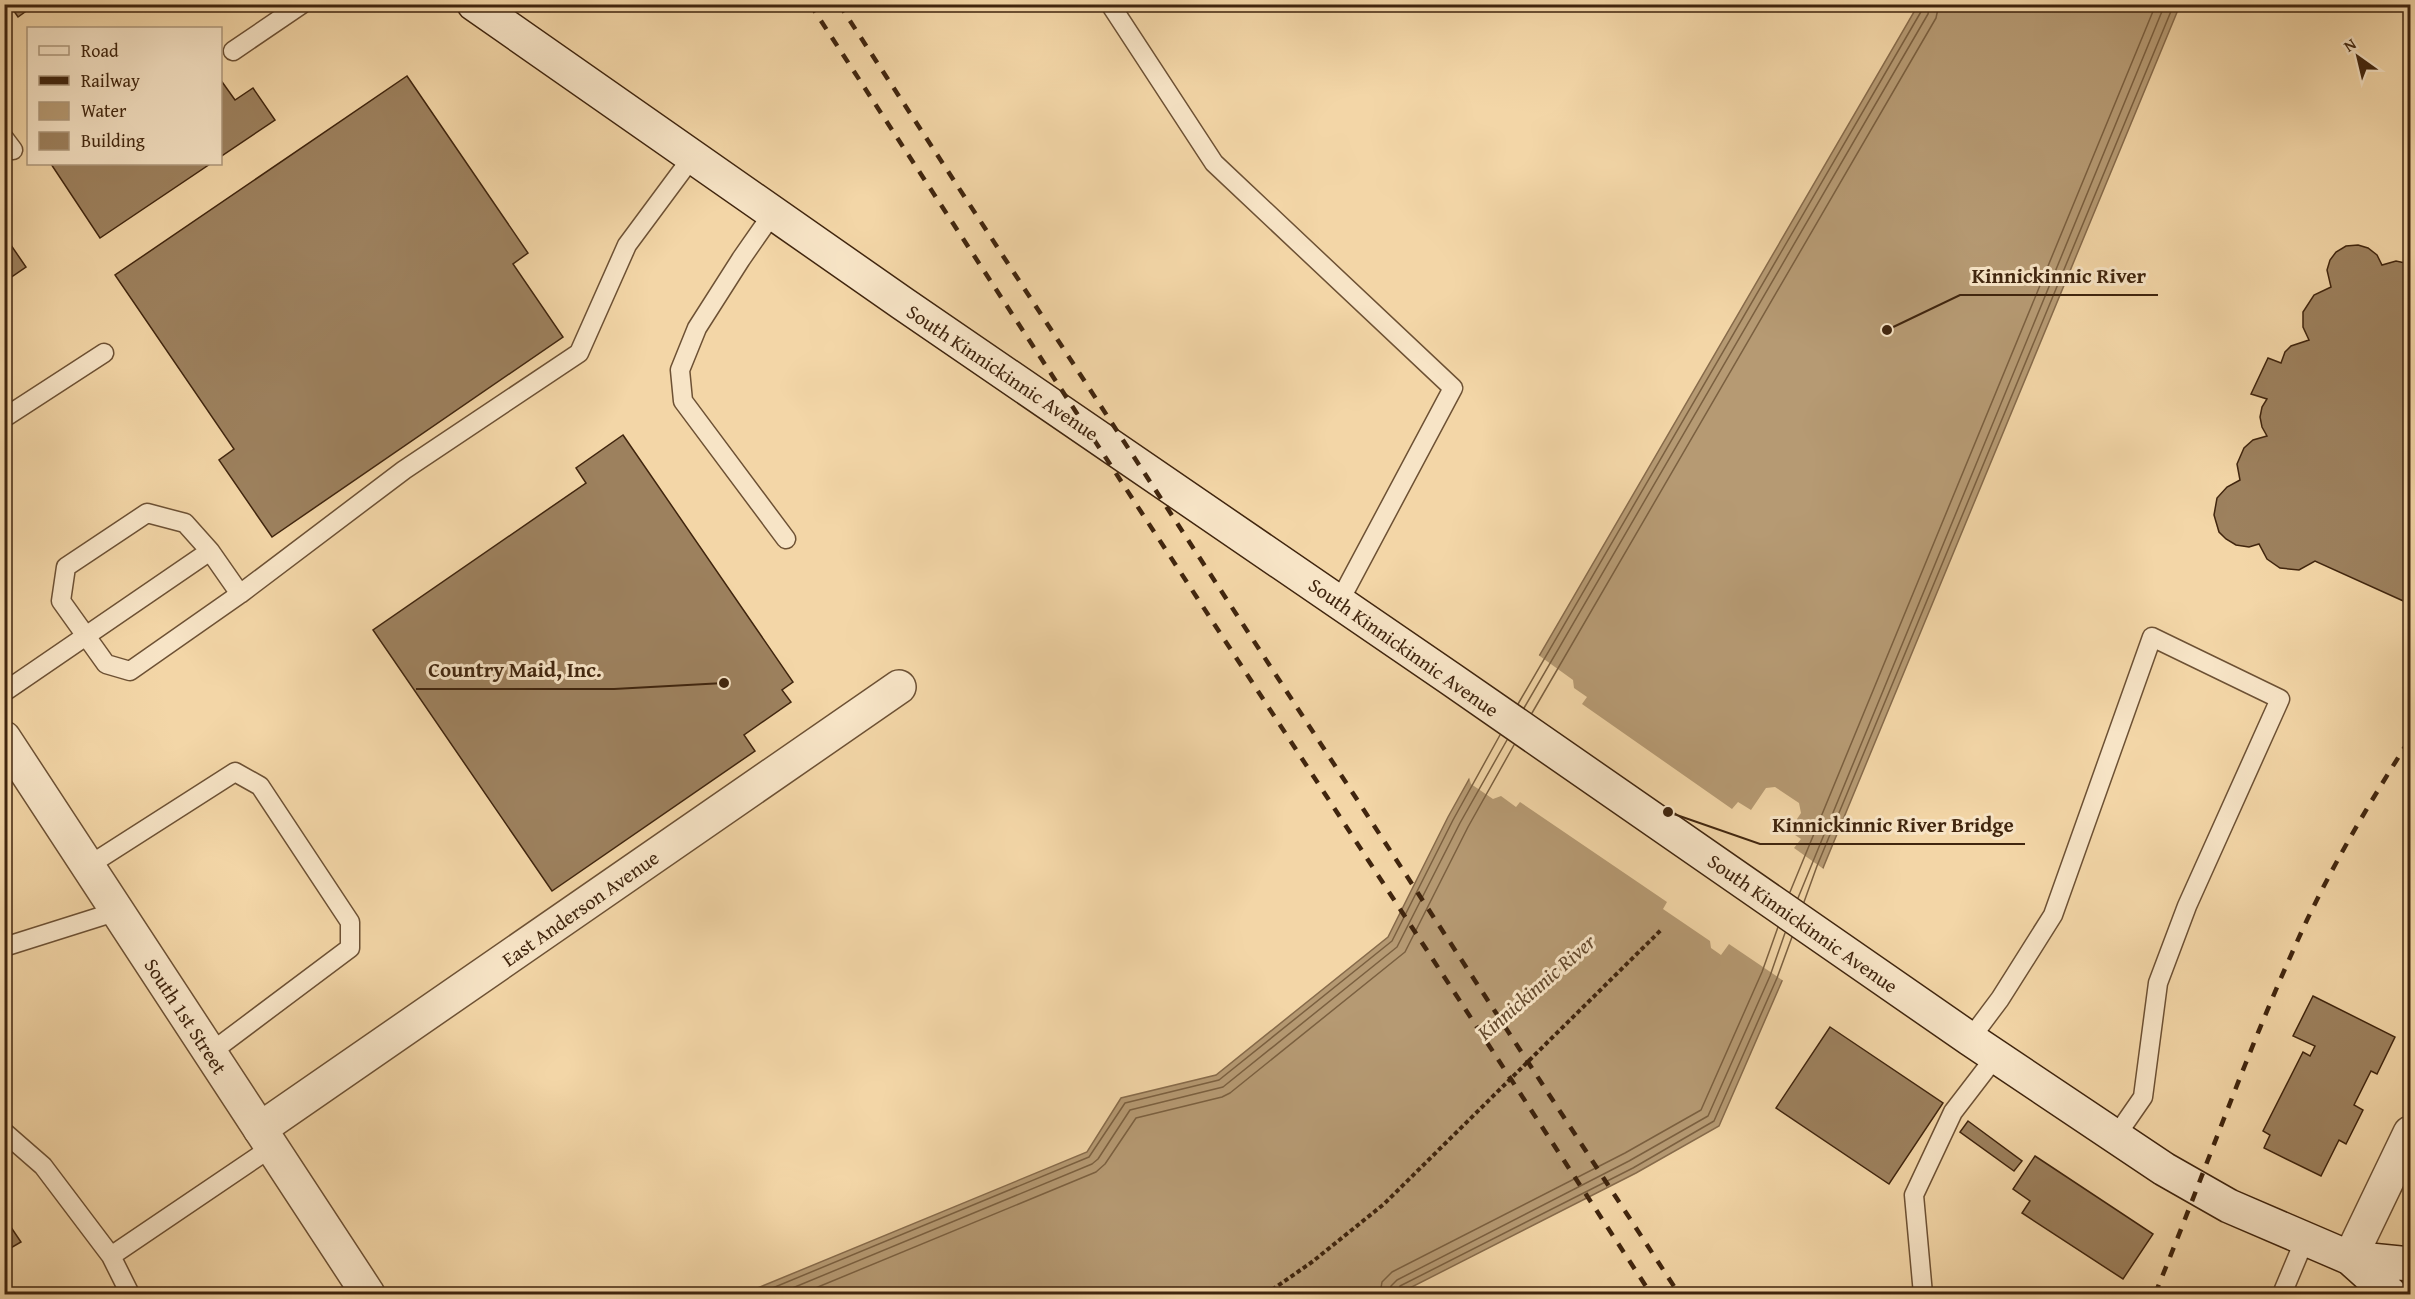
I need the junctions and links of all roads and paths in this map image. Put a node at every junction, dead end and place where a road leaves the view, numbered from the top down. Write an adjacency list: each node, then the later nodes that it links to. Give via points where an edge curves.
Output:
1 (302, 4): 4 (lane)
2 (474, 4): 5 (main road, South Kinnickinnic Avenue)
3 (1110, 4): 12 (lane, via 1214,163 1453,388)
4 (233, 51)
5 (693, 156): 6 (main road, South Kinnickinnic Avenue); 11 (lane, via 627,244 579,353 404,470)
6 (773, 213): 9 (lane, via 696,328 680,370 683,401); 12 (main road, South Kinnickinnic Avenue)
7 (104, 353): 8 (lane)
8 (4, 418)
9 (786, 539)
10 (210, 551): 11 (lane); 13 (lane); 13 (lane, via 185,523 147,513 66,567 61,601)
11 (240, 594): 13 (lane, via 130,672 106,664)
12 (1339, 602): 21 (main road, South Kinnickinnic Avenue)
13 (86, 636): 15 (lane)
14 (899, 687): 26 (main road, East Anderson Avenue)
15 (4, 692)
16 (4, 738): 17 (main road, South 1st Street)
17 (88, 866): 18 (main road, South 1st Street); 22 (lane, via 234,772 260,786 350,922 350,948)
18 (118, 911): 20 (lane); 22 (main road, South 1st Street)
19 (1661, 930): 33 (path, via 1384,1204)
20 (4, 947)
21 (1983, 1047): 25 (main road, South Kinnickinnic Avenue); 25 (lane, via 2000,999 2053,915 2152,637 2280,699 2187,906 2158,983 2143,1097); 34 (lane, via 1914,1196)
22 (210, 1053): 26 (main road, South 1st Street)
23 (4, 1132): 28 (lane, via 43,1166)
24 (2410, 1133): 29 (main road)
25 (2116, 1136): 27 (main road, South Kinnickinnic Avenue, via 2229,1206)
26 (266, 1138): 28 (lane); 32 (main road, South 1st Street)
27 (2305, 1239): 29 (main road, South Kinnickinnic Avenue); 35 (lane)
28 (111, 1256): 31 (lane)
29 (2350, 1258): 30 (main road, South Kinnickinnic Avenue); 36 (main road, South Kinnickinnic Avenue)
30 (2410, 1264)
31 (130, 1294)
32 (368, 1294)
33 (1266, 1294)
34 (1923, 1294)
35 (2282, 1294)
36 (2390, 1294)

